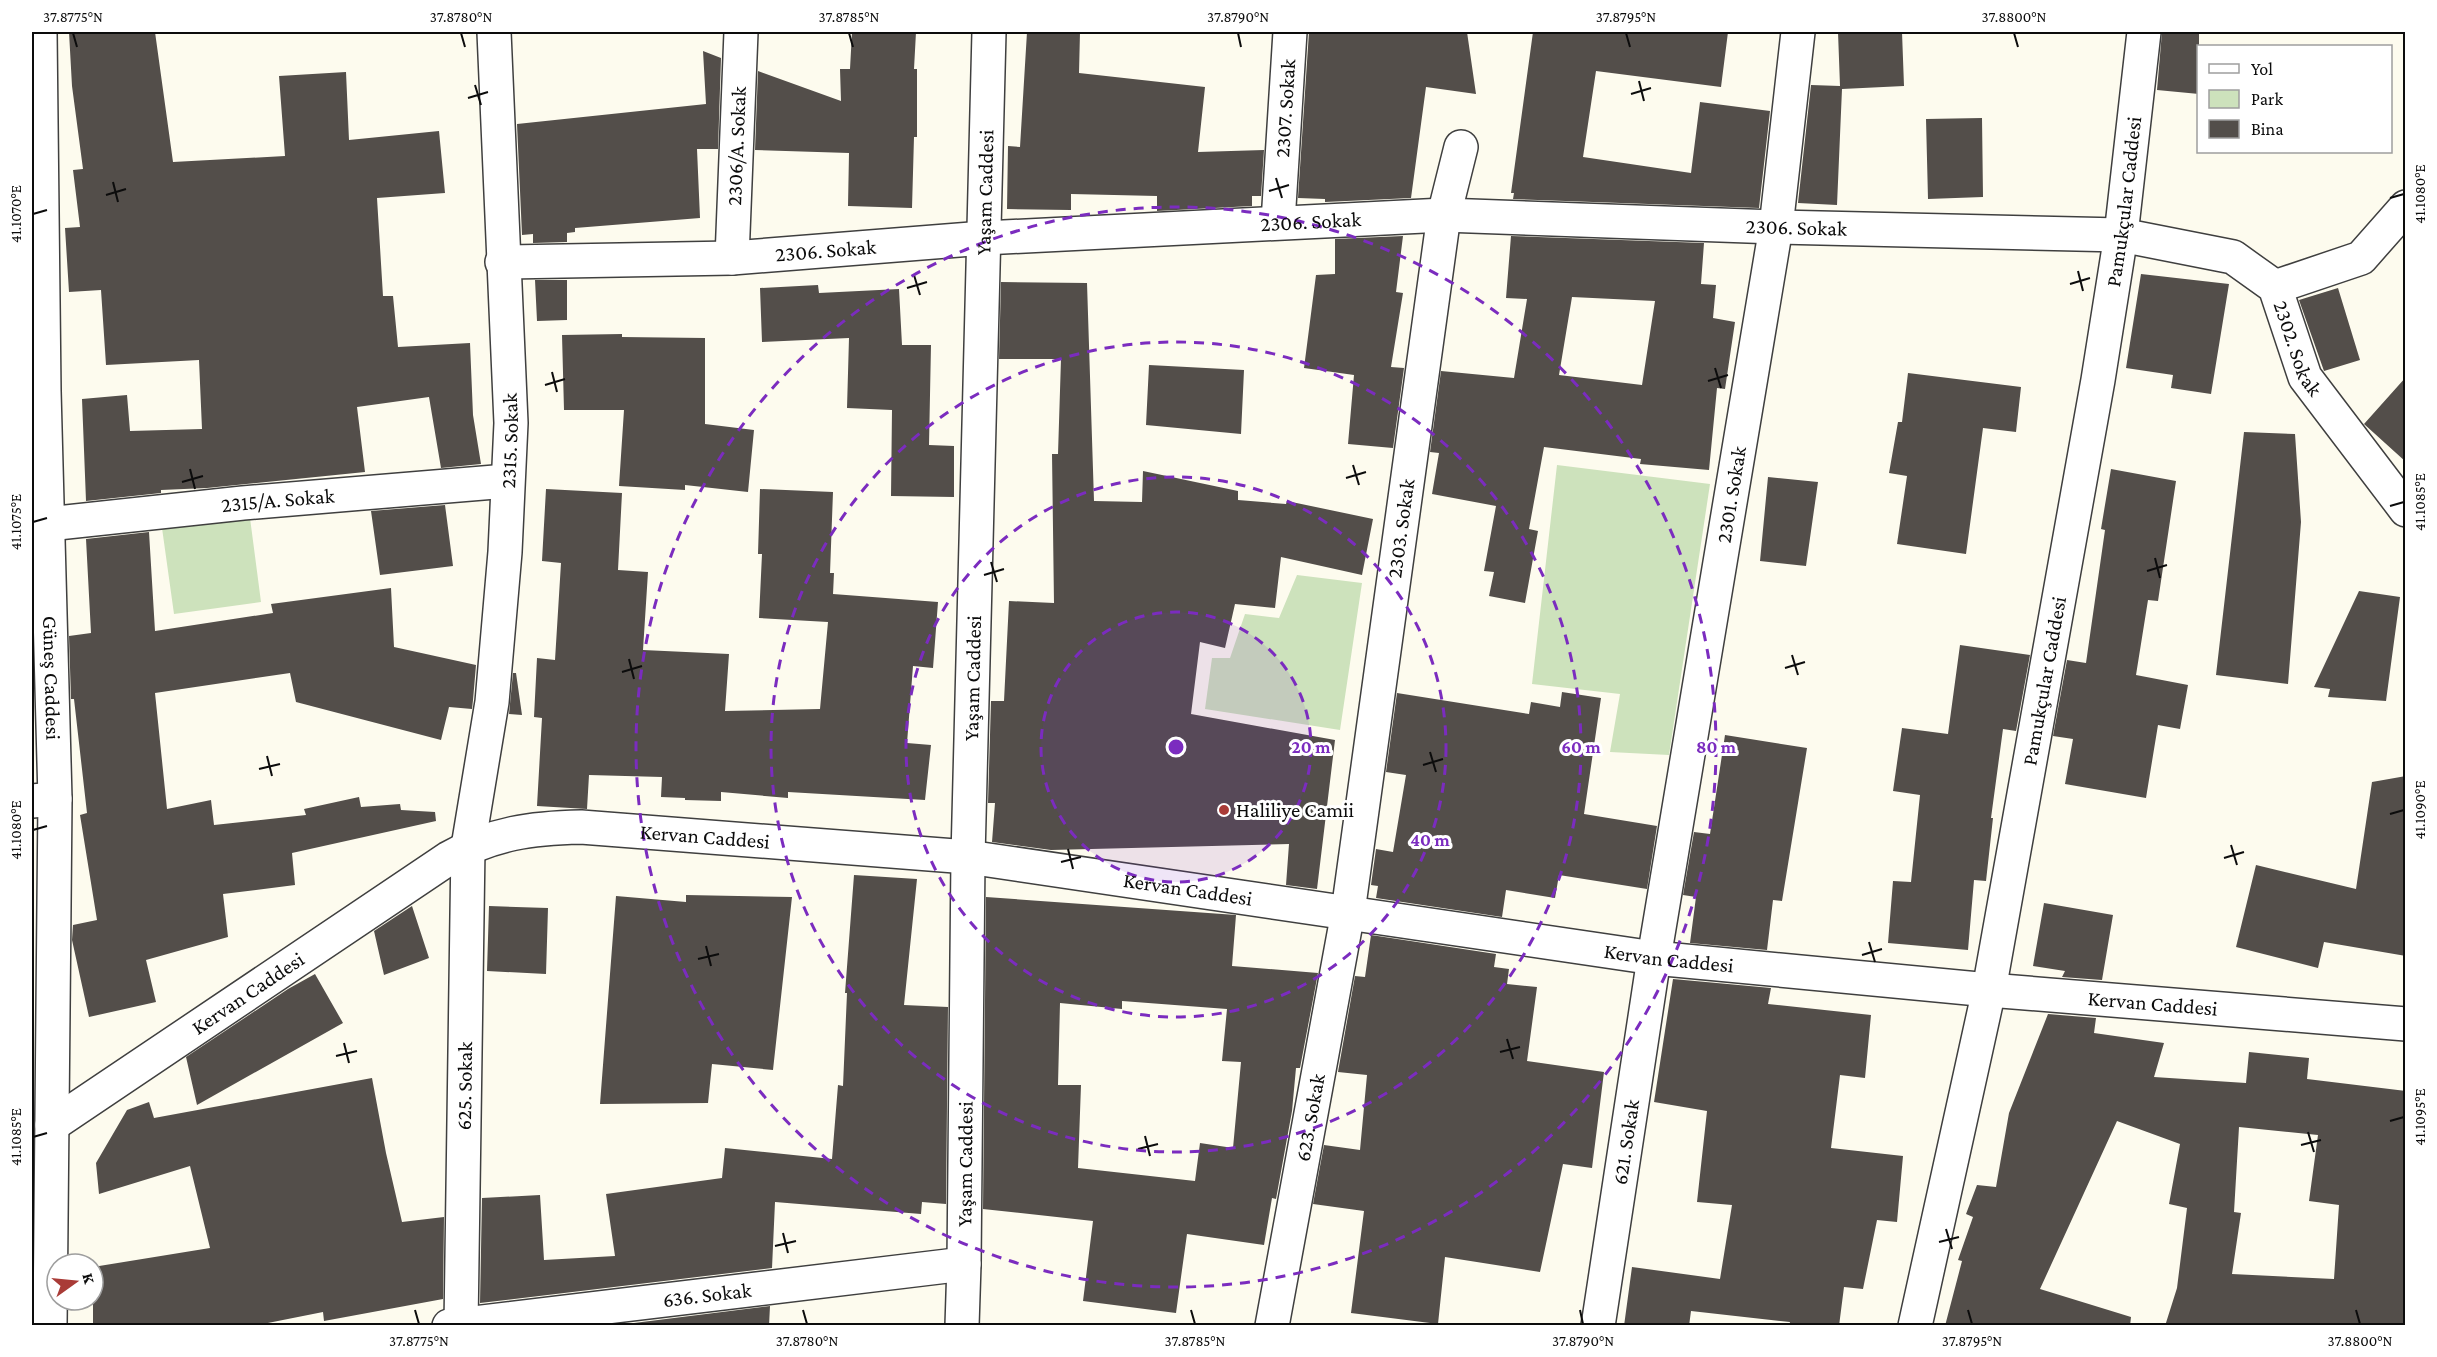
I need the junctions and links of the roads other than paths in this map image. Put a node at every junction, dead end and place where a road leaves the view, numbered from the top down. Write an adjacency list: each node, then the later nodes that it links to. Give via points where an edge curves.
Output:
1 (39, 32): 17 (street, Güneş Caddesi)
2 (494, 32): 16 (street, 2315. Sokak)
3 (741, 32): 15 (street, 2306/A. Sokak)
4 (989, 32): 14 (street, Yaşam Caddesi)
5 (1290, 32): 11 (street, 2307. Sokak)
6 (1798, 32): 12 (street, 2301. Sokak)
7 (2144, 32): 13 (street, Pamukçular Caddesi)
8 (1461, 147): 10 (street, 2303. Sokak)
9 (2406, 207): 18 (street, via 2361,258)
10 (1444, 215): 11 (street, 2306. Sokak); 12 (street, 2306. Sokak); 25 (street, 2303. Sokak)
11 (1278, 222): 14 (street, 2306. Sokak)
12 (1776, 227): 13 (street, 2306. Sokak); 26 (street, 2301. Sokak)
13 (2121, 235): 18 (street, 2302. Sokak, via 2233,257); 27 (street, Pamukçular Caddesi)
14 (984, 238): 15 (street, 2306. Sokak); 24 (street, Yaşam Caddesi)
15 (732, 258): 16 (street, 2306. Sokak)
16 (502, 262): 19 (street, 2315. Sokak, via 511,423)
17 (37, 273): 21 (street, Güneş Caddesi)
18 (2275, 287): 20 (street, 2302. Sokak, via 2305,377)
19 (507, 481): 21 (street, 2315/A. Sokak); 23 (street, 2315. Sokak, via 492,702)
20 (2406, 510)
21 (48, 524): 22 (street, Güneş Caddesi)
22 (43, 800): 29 (street, Güneş Caddesi)
23 (468, 847): 24 (street, Kervan Caddesi, via 533,829 581,827); 29 (street, Kervan Caddesi); 31 (street, 625. Sokak)
24 (968, 857): 25 (street, Kervan Caddesi); 30 (street, Yaşam Caddesi)
25 (1348, 912): 26 (street, Kervan Caddesi); 34 (street, 623. Sokak)
26 (1654, 958): 27 (street, Kervan Caddesi); 35 (street, 621. Sokak)
27 (1989, 990): 28 (street, Kervan Caddesi); 36 (street, Pamukçular Caddesi)
28 (2406, 1024)
29 (52, 1125): 32 (street, Güneş Caddesi)
30 (964, 1264): 31 (street, 636. Sokak); 33 (street, Yaşam Caddesi)
31 (457, 1325)
32 (50, 1326)
33 (962, 1326)
34 (1272, 1326)
35 (1598, 1326)
36 (1915, 1326)

